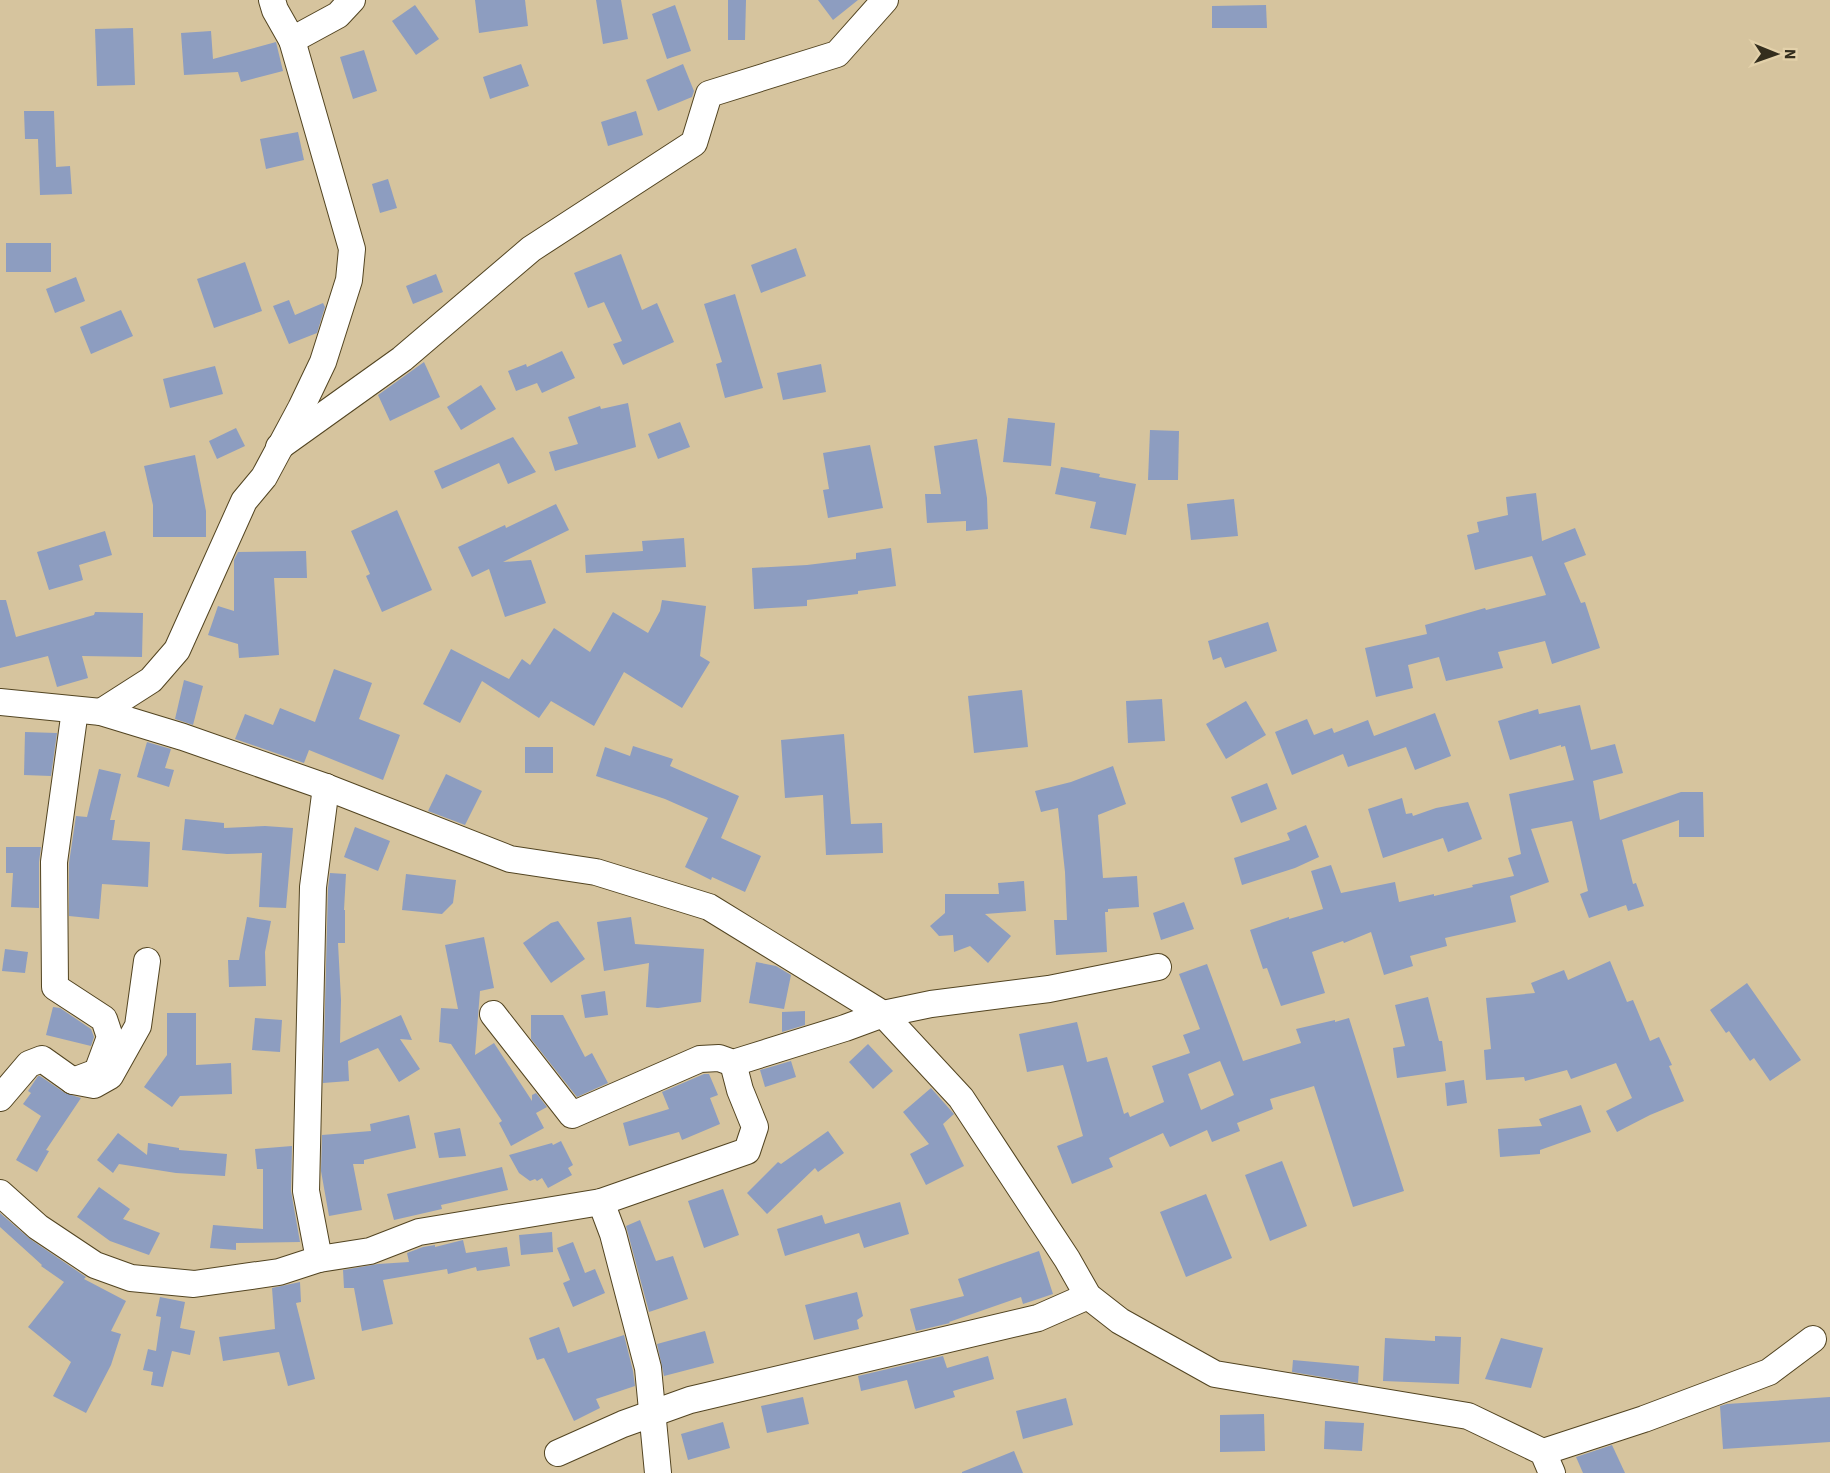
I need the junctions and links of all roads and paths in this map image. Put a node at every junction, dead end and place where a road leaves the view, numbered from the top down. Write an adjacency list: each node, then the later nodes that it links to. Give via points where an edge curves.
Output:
1 (272, 0): 4 (street)
2 (352, 0): 4 (street, via 338,15)
3 (885, 0): 5 (street, via 837,54 709,94 694,143 531,249 402,359)
4 (292, 40): 5 (street, via 352,249 349,280 323,362)
5 (279, 447): 8 (street, via 264,477 244,501 177,650 152,680)
6 (0, 702): 7 (street)
7 (75, 710): 8 (street); 15 (street, via 54,862 55,987 104,1019 110,1037 97,1072)
8 (101, 712): 9 (street)
9 (326, 787): 13 (street, via 510,859 596,872 709,907); 19 (street, via 313,887 306,1191)
10 (147, 961): 15 (street, via 138,1026 110,1076 94,1085)
11 (1158, 967): 13 (street, via 1049,989)
12 (493, 1014): 14 (street, via 572,1115 700,1059 719,1058)
13 (883, 1014): 14 (street); 20 (street, via 961,1098)
14 (733, 1063): 18 (street, via 755,1127 747,1151)
15 (73, 1081): 16 (street, via 42,1059 29,1064)
16 (0, 1098)
17 (0, 1193): 19 (street, via 38,1227 95,1265 131,1278 194,1284 279,1272)
18 (601, 1202): 19 (street, via 418,1232 370,1251); 22 (street, via 648,1368)
19 (319, 1259)
20 (1089, 1296): 22 (street, via 1038,1318 690,1400); 24 (street, via 1120,1321 1215,1374 1468,1416)
21 (1813, 1338): 24 (street, via 1769,1372 1644,1419)
22 (654, 1413): 23 (street); 25 (street)
23 (558, 1452)
24 (1547, 1462)
25 (658, 1473)

